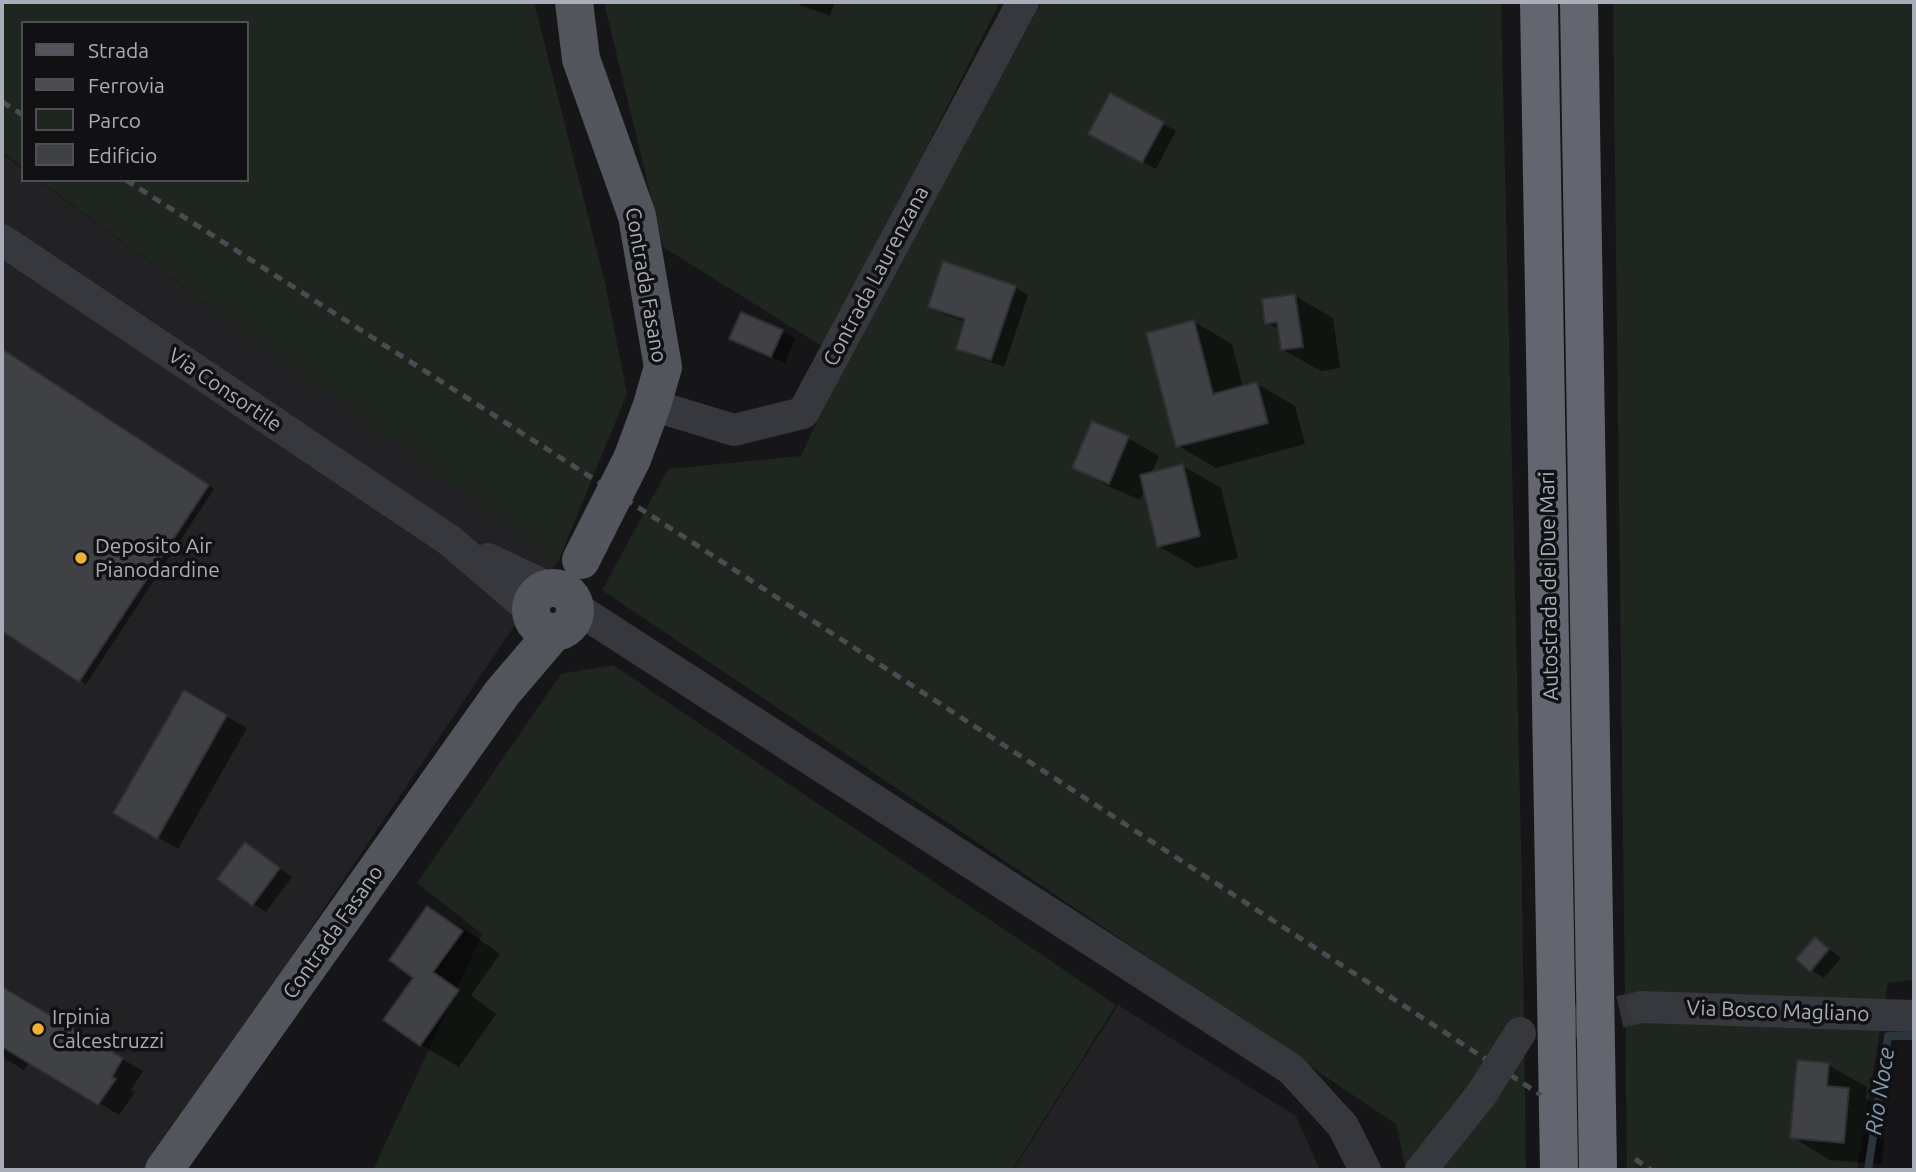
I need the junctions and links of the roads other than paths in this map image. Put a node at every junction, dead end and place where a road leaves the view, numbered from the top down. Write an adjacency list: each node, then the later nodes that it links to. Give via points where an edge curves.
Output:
1 (573, 2): 6 (main road, Contrada Fasano, via 581,60 637,216 663,367)
2 (1023, 2): 6 (street, Contrada Laurenzana, via 803,413 734,429)
3 (1539, 2): 14 (highway, Autostrada dei Due Mari)
4 (1579, 2): 15 (highway, Autostrada dei Due Mari)
5 (2, 240): 7 (street, Via Consortile, via 449,540)
6 (652, 405): 7 (main road, Contrada Fasano, bridge, via 632,459)
7 (559, 604): 11 (main road, Contrada Fasano, via 502,693); 12 (street, Via Consortile, via 655,660 1291,1069 1343,1126)
8 (1642, 1007): 9 (street, Via Bosco Magliano)
9 (1914, 1016)
10 (1520, 1033): 13 (street, bridge, via 1481,1095)
11 (164, 1170)
12 (1365, 1170)
13 (1421, 1170)
14 (1559, 1170)
15 (1598, 1170)

